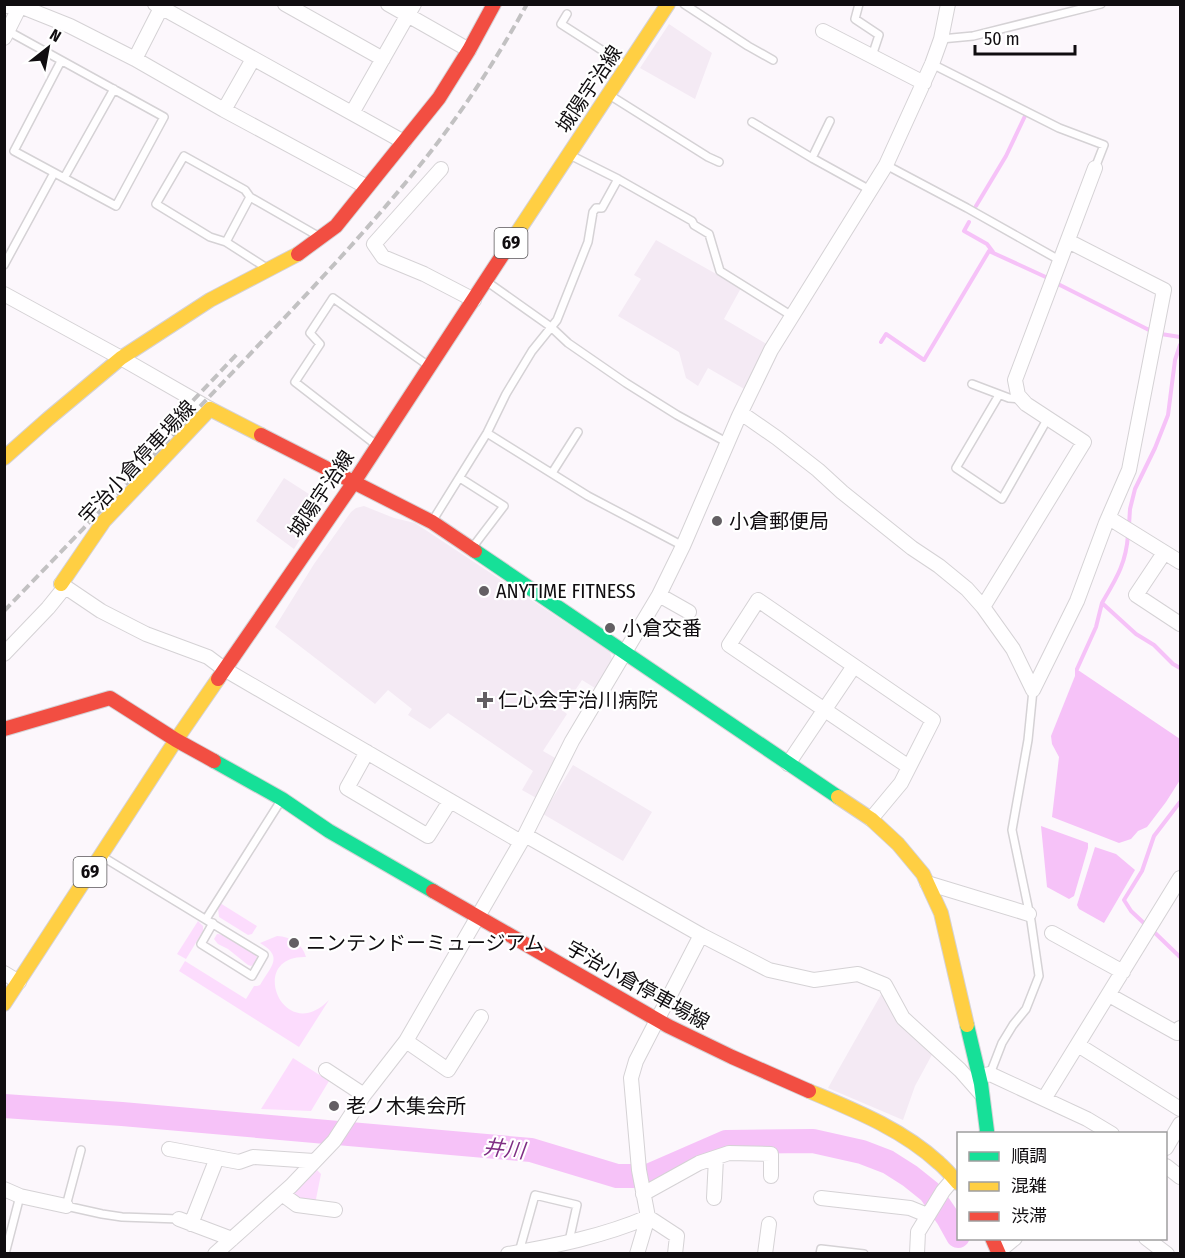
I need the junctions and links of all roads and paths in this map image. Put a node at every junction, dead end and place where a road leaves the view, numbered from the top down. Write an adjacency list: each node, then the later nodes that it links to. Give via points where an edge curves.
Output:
1 (285, 4): 12 (street)
2 (388, 4): 13 (street)
3 (494, 4): 18 (main road)
4 (668, 4): 26 (main road, 城陽宇治線 / 69)
5 (684, 4): 23 (lane)
6 (859, 4): 19 (lane, via 855,18 879,35)
7 (948, 4): 17 (street)
8 (1101, 4): 17 (lane, via 973,36)
9 (4, 6): 10 (street)
10 (20, 6): 16 (street); 21 (street)
11 (158, 6): 20 (street); 21 (street)
12 (306, 9): 22 (street)
13 (411, 10): 18 (street); 22 (street)
14 (567, 14): 26 (lane, via 561,24)
15 (823, 31): 19 (street)
16 (6, 34): 24 (lane)
17 (941, 39): 25 (street)
18 (469, 50): 34 (main road, via 439,98)
19 (872, 56): 27 (street)
20 (253, 58): 30 (street); 31 (street)
21 (135, 59): 30 (street)
22 (383, 60): 31 (street)
23 (773, 60)
24 (62, 61): 28 (lane); 36 (lane)
25 (932, 64): 27 (street); 41 (lane, via 1059,128 1104,145)
26 (627, 67): 29 (main road, 城陽宇治線 / 69)
27 (924, 83): 40 (street)
28 (114, 89): 44 (lane); 44 (lane, via 164,117 116,206)
29 (609, 95): 37 (main road, 城陽宇治線 / 69); 39 (lane)
30 (224, 110): 46 (street)
31 (352, 113): 34 (street)
32 (830, 121): 38 (lane)
33 (752, 122): 38 (lane)
34 (404, 142): 46 (main road)
35 (4, 146): 36 (lane)
36 (14, 151): 43 (lane)
37 (568, 154): 45 (lane); 55 (main road, 城陽宇治線 / 69)
38 (812, 158): 47 (lane)
39 (719, 162)
40 (886, 165): 47 (street); 52 (lane)
41 (1095, 168): 50 (street)
42 (441, 170): 57 (street, via 374,244 383,257)
43 (54, 173): 44 (lane); 53 (lane)
44 (64, 178)
45 (618, 179): 58 (lane, via 709,234 720,271); 59 (lane, via 602,208 593,212 588,242)
46 (367, 188): 49 (main road, via 336,226)
47 (870, 190): 58 (street)
48 (250, 197): 49 (lane); 51 (lane); 51 (lane, via 245,190 184,156 156,204 210,237)
49 (320, 238): 54 (main road)
50 (1068, 241): 52 (street); 76 (street, via 1164,290 1129,470)
51 (226, 242): 54 (lane)
52 (1061, 261): 64 (street, via 1015,380)
53 (4, 265)
54 (267, 269): 60 (main road, via 210,300)
55 (486, 281): 57 (main road, 城陽宇治線 / 69); 59 (lane)
56 (4, 294): 60 (street)
57 (474, 300): 61 (main road, 城陽宇治線 / 69)
58 (792, 316): 66 (street)
59 (551, 327): 69 (lane, via 506,394); 70 (lane, via 626,383)
60 (121, 358): 65 (street); 72 (main road)
61 (430, 367): 71 (main road, 城陽宇治線 / 69); 71 (lane, via 333,298 310,333 320,344 295,382)
62 (972, 384): 63 (lane)
63 (999, 394): 64 (lane); 67 (lane, via 956,468 1002,499)
64 (1022, 399): 67 (street)
65 (210, 409): 75 (main road, 宇治小倉停車場線); 82 (main road, 宇治小倉停車場線, via 104,521)
66 (741, 413): 70 (street); 84 (street, via 939,566)
67 (1048, 418): 84 (street, via 1084,442)
68 (578, 432): 73 (lane)
69 (487, 433): 73 (lane); 74 (lane)
70 (728, 443): 78 (street)
71 (377, 445): 75 (main road, 城陽宇治線 / 69)
72 (4, 458)
73 (552, 473): 78 (lane)
74 (460, 478): 77 (lane); 79 (lane, via 504,506)
75 (354, 482): 77 (main road, 宇治小倉停車場線); 90 (main road, 城陽宇治線 / 69)
76 (1109, 518): 80 (street); 91 (street, via 1077,601)
77 (432, 522): 79 (main road, 宇治小倉停車場線)
78 (684, 546): 83 (street)
79 (472, 548): 88 (main road, 宇治小倉停車場線)
80 (1164, 553): 81 (street); 86 (street, via 1136,596)
81 (1180, 562)
82 (63, 585): 87 (street); 90 (street, via 101,611 146,634 208,657)
83 (659, 595): 85 (street); 88 (street)
84 (983, 607): 91 (street, via 1013,649)
85 (689, 612)
86 (1180, 624)
87 (4, 654)
88 (625, 654): 96 (main road, 宇治小倉停車場線); 101 (street, via 572,741)
89 (854, 666): 92 (street); 92 (street, via 758,600 729,645); 97 (street, via 933,720)
90 (224, 669): 94 (main road, 城陽宇治線 / 69); 95 (street)
91 (1033, 690): 105 (lane, via 1012,830)
92 (825, 710): 96 (street); 97 (street)
93 (4, 729): 94 (main road, 宇治小倉停車場線, via 110,698)
94 (176, 740): 98 (main road, 宇治小倉停車場線); 102 (main road, 城陽宇治線 / 69)
95 (367, 752): 99 (street); 99 (street, via 347,788 428,836)
96 (788, 764): 100 (main road, 宇治小倉停車場線)
97 (909, 767): 100 (street)
98 (282, 800): 106 (main road, 宇治小倉停車場線); 107 (lane)
99 (450, 801): 101 (street)
100 (871, 819): 104 (main road, 宇治小倉停車場線, via 898,844)
101 (523, 839): 106 (street); 109 (street)
102 (101, 856): 107 (lane); 112 (main road, 城陽宇治線 / 69)
103 (1180, 878): 110 (street)
104 (927, 883): 105 (street); 121 (main road, 宇治小倉停車場線, via 941,913)
105 (1029, 914): 121 (lane, via 1039,976 1026,1009)
106 (478, 918): 116 (main road, 宇治小倉停車場線); 118 (street)
107 (210, 921): 107 (lane, via 264,955 252,976 201,944)
108 (1052, 933): 110 (street)
109 (701, 934): 116 (street); 123 (street, via 769,970 814,980 858,974 885,985 903,1018 960,1070)
110 (1123, 972): 113 (street)
111 (4, 973): 112 (street)
112 (19, 982): 114 (main road, 城陽宇治線 / 69)
113 (1109, 995): 117 (street, via 1177,1033); 119 (street)
114 (4, 1004)
115 (481, 1017): 118 (street, via 448,1070)
116 (657, 1020): 138 (main road, 宇治小倉停車場線, via 894,1130); 140 (street, via 631,1078)
117 (1180, 1028)
118 (406, 1041): 122 (street)
119 (1078, 1045): 124 (street); 125 (street)
120 (326, 1070): 122 (street)
121 (985, 1075): 123 (main road, 宇治小倉停車場線); 124 (street)
122 (364, 1095): 134 (street, via 334,1141)
123 (983, 1097): 127 (main road, 宇治小倉停車場線)
124 (1044, 1099): 128 (street)
125 (1180, 1109)
126 (1180, 1124): 129 (street)
127 (987, 1132)
128 (1109, 1132)
129 (1167, 1146)
130 (169, 1149): 132 (street)
131 (81, 1150): 145 (lane)
132 (218, 1158): 134 (street, via 239,1162 253,1157); 149 (street)
133 (716, 1158): 136 (street, via 729,1154 771,1154); 140 (street); 143 (street)
134 (314, 1161): 141 (street)
135 (1167, 1167): 137 (street)
136 (771, 1176)
137 (1180, 1177)
138 (957, 1178): 147 (street, via 942,1191)
139 (4, 1189): 142 (street)
140 (642, 1191): 148 (street)
141 (282, 1194): 146 (street, via 297,1205); 151 (street)
142 (20, 1196): 145 (street); 158 (lane)
143 (714, 1198)
144 (821, 1198): 147 (street)
145 (66, 1206): 149 (lane, via 122,1217)
146 (335, 1210)
147 (929, 1212): 165 (street, via 918,1232)
148 (648, 1216): 154 (street); 160 (street); 161 (street, via 677,1236)
149 (184, 1221): 151 (street)
150 (769, 1224): 162 (street)
151 (232, 1239): 159 (street)
152 (1014, 1240): 157 (street)
153 (1147, 1240): 155 (street)
154 (566, 1245): 156 (street); 156 (lane, via 577,1205 535,1195)
155 (1163, 1252)
156 (514, 1253)
157 (999, 1253)
158 (5, 1254)
159 (215, 1254)
160 (637, 1254)
161 (675, 1254)
162 (765, 1254)
163 (820, 1254): 164 (lane, via 821,1249)
164 (864, 1254)
165 (917, 1254)

